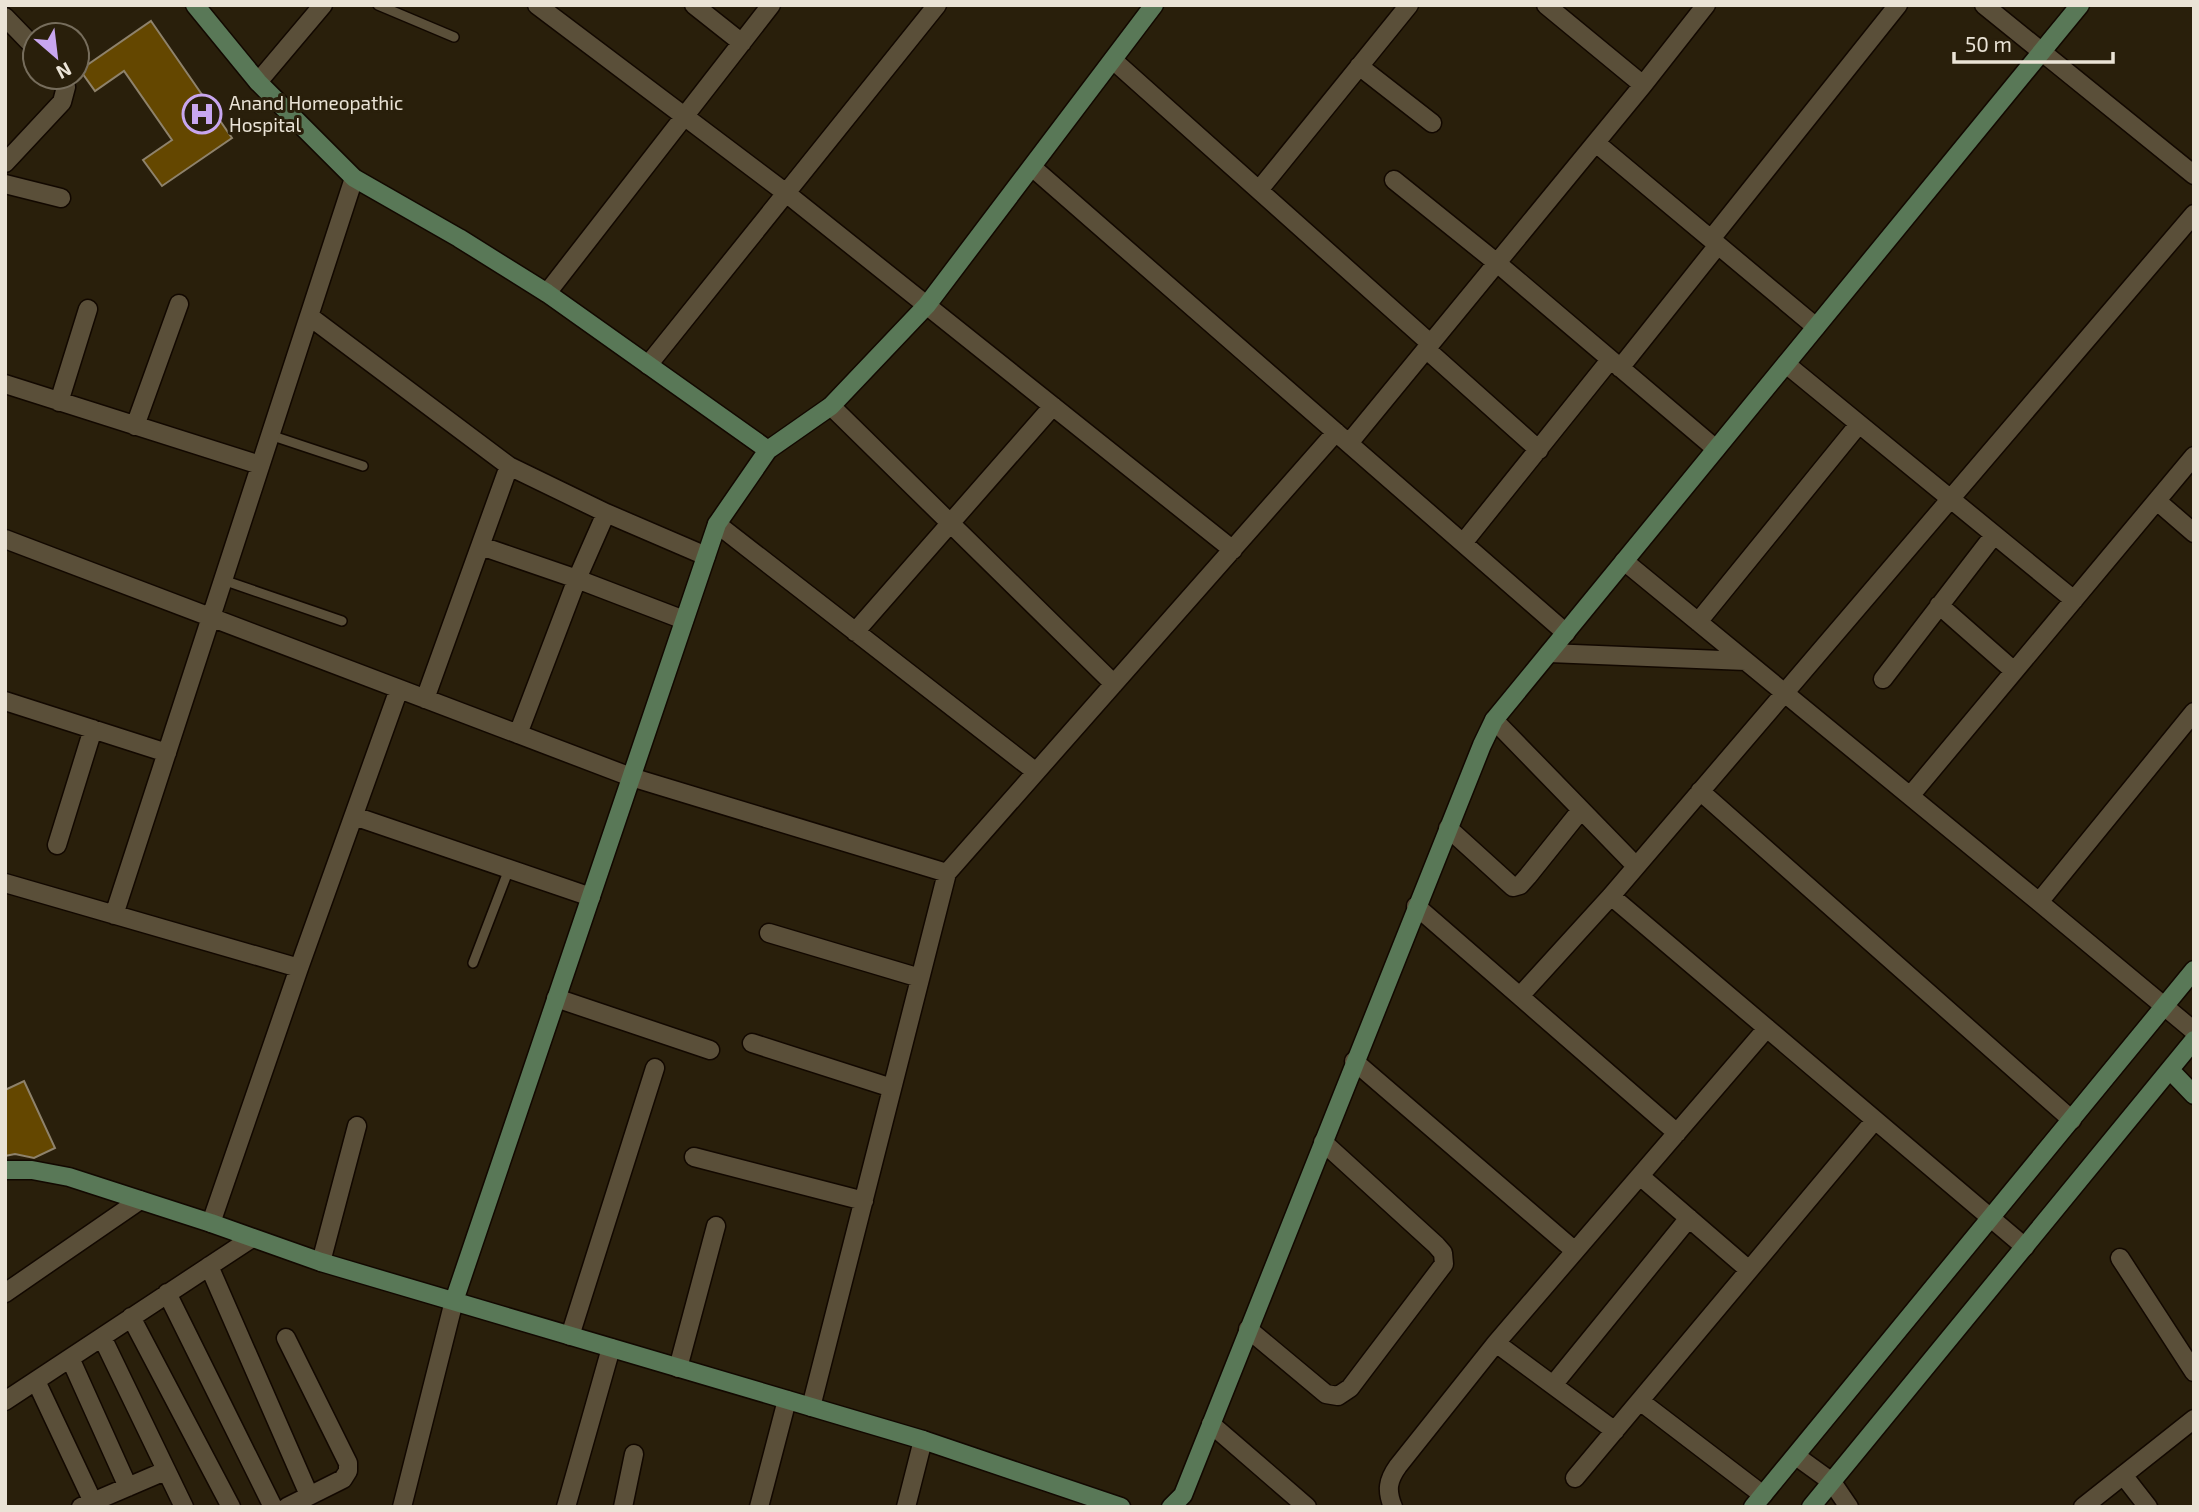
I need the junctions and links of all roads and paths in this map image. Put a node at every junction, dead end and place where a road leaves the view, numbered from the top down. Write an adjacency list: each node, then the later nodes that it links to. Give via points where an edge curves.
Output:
1 (195, 5): 22 (street)
2 (323, 5): 22 (street)
3 (378, 5): 17 (lane)
4 (537, 5): 25 (street)
5 (694, 5): 18 (street)
6 (771, 5): 18 (street)
7 (937, 5): 35 (street)
8 (1409, 5): 21 (street)
9 (1546, 5): 23 (street)
10 (1706, 5): 23 (street)
11 (1898, 5): 38 (street)
12 (1984, 5): 19 (street)
13 (2080, 5): 19 (street)
14 (1145, 9): 20 (street)
15 (5, 17): 16 (street)
16 (21, 34)
17 (454, 37)
18 (742, 43): 25 (street)
19 (2042, 51): 30 (street); 45 (street)
20 (1113, 60): 29 (street); 34 (street)
21 (1359, 66): 26 (street); 34 (street)
22 (258, 82): 31 (street)
23 (1643, 85): 27 (street)
24 (65, 91): 28 (street, via 62,102)
25 (686, 116): 35 (street); 40 (street)
26 (1432, 123)
27 (1596, 143): 38 (street); 39 (street)
28 (5, 163)
29 (1032, 167): 42 (street); 57 (street)
30 (2194, 175)
31 (354, 178): 40 (street); 44 (street)
32 (1394, 180): 39 (street)
33 (5, 184): 36 (street)
34 (1259, 190): 46 (street)
35 (786, 193): 42 (street); 49 (street)
36 (61, 198)
37 (2194, 214): 65 (street)
38 (1715, 242): 45 (street); 47 (street)
39 (1497, 264): 46 (street); 47 (street)
40 (547, 293): 49 (street)
41 (179, 304): 55 (street)
42 (927, 305): 52 (street); 53 (street)
43 (88, 309): 51 (street)
44 (309, 316): 56 (street); 64 (street)
45 (1816, 327): 48 (street)
46 (1428, 346): 57 (street); 60 (street)
47 (1615, 364): 58 (street); 60 (street)
48 (1786, 364): 54 (street); 58 (street)
49 (648, 365): 59 (street)
50 (5, 384): 51 (street)
51 (60, 402): 55 (street)
52 (831, 406): 59 (street); 68 (street)
53 (1053, 406): 68 (street); 75 (street)
54 (1859, 424): 65 (street); 85 (street)
55 (135, 426): 62 (street)
56 (270, 435): 62 (street); 63 (lane)
57 (1343, 438): 73 (street); 75 (street)
58 (1716, 449): 77 (street)
59 (768, 450): 69 (street)
60 (1539, 450): 73 (street)
61 (2194, 456): 66 (street)
62 (260, 465): 79 (street)
63 (363, 466)
64 (509, 466): 67 (street); 74 (street)
65 (1950, 499): 71 (street); 94 (street)
66 (2157, 500): 70 (street); 80 (street)
67 (606, 513): 76 (street); 78 (street)
68 (951, 523): 86 (street); 92 (street)
69 (717, 524): 76 (street); 86 (street)
70 (2194, 533)
71 (1994, 535): 80 (street); 81 (street)
72 (5, 539): 82 (street)
73 (1464, 543): 87 (street)
74 (481, 546): 78 (street); 95 (street)
75 (1233, 550): 92 (street)
76 (706, 556): 83 (street)
77 (1624, 561): 85 (street); 87 (street)
78 (577, 579): 83 (street); 100 (street)
79 (223, 580): 82 (street); 84 (lane)
80 (2074, 600): 90 (street)
81 (1939, 605): 90 (street); 91 (street)
82 (211, 617): 93 (street); 101 (street)
83 (684, 620): 103 (street)
84 (342, 621)
85 (1698, 622): 89 (street)
86 (855, 632): 102 (street)
87 (1566, 633): 88 (street)
88 (1549, 653): 89 (street); 98 (street)
89 (1746, 661): 94 (street)
90 (2014, 671): 105 (street)
91 (1883, 679)
92 (1115, 684): 102 (street)
93 (399, 689): 95 (street); 107 (street)
94 (1784, 692): 104 (street); 105 (street)
95 (425, 699): 100 (street)
96 (5, 701): 99 (street)
97 (2194, 712): 116 (street)
98 (1493, 720): 106 (street); 108 (street)
99 (93, 729): 101 (street); 109 (street)
100 (518, 734): 103 (street)
101 (167, 753): 118 (street)
102 (1037, 772): 112 (street)
103 (631, 777): 112 (street); 115 (street)
104 (1700, 791): 110 (street); 137 (street)
105 (1910, 796): 116 (street)
106 (1581, 810): 108 (street, via 1521,885 1513,887); 110 (street)
107 (354, 817): 111 (street); 121 (street)
108 (1448, 828): 117 (street)
109 (57, 845)
110 (1636, 866): 114 (street)
111 (509, 869): 115 (street); 120 (lane)
112 (947, 873): 123 (street)
113 (5, 883): 118 (street)
114 (1611, 896): 124 (street); 127 (street)
115 (591, 897): 125 (street)
116 (2039, 902): 126 (street)
117 (1416, 906): 124 (street); 132 (street)
118 (114, 915): 121 (street)
119 (769, 933): 123 (street)
120 (473, 963)
121 (299, 968): 149 (street)
122 (2194, 970): 126 (street)
123 (920, 978): 135 (street)
124 (1520, 996): 140 (street)
125 (556, 998): 131 (street); 160 (street)
126 (2164, 1006): 128 (street); 137 (street)
127 (1767, 1028): 138 (street); 140 (street)
128 (2194, 1031)
129 (2194, 1040): 134 (street)
130 (752, 1043): 135 (street)
131 (710, 1050)
132 (1354, 1062): 141 (street); 153 (street)
133 (655, 1068): 163 (street)
134 (2170, 1070): 136 (street); 152 (street)
135 (892, 1088): 146 (street)
136 (2194, 1095)
137 (2072, 1119): 147 (street)
138 (1875, 1120): 147 (street); 157 (street)
139 (357, 1126): 155 (street)
140 (1677, 1133): 144 (street)
141 (1323, 1142): 162 (street); 162 (street, via 1436,1245 1444,1264 1350,1388 1338,1396 1326,1394)
142 (694, 1157): 146 (street)
143 (5, 1170): 145 (street, via 69,1177)
144 (1640, 1176): 148 (street); 153 (street)
145 (140, 1200): 149 (street); 158 (street)
146 (864, 1201): 176 (street)
147 (1991, 1218): 152 (street); 182 (street)
148 (1689, 1219): 157 (street); 172 (street)
149 (211, 1223): 151 (street)
150 (716, 1226): 169 (street)
151 (251, 1238): 155 (street); 156 (street)
152 (2025, 1247): 186 (street)
153 (1575, 1251): 166 (street)
154 (2120, 1258): 170 (street)
155 (321, 1262): 160 (street)
156 (209, 1266): 159 (street); 188 (street)
157 (1749, 1270): 175 (street)
158 (5, 1293)
159 (167, 1293): 161 (street); 193 (street)
160 (454, 1301): 163 (street); 195 (street)
161 (131, 1317): 164 (street); 192 (street)
162 (1248, 1329): 178 (street)
163 (570, 1336): 167 (street)
164 (102, 1337): 168 (street); 183 (street)
165 (286, 1338): 188 (street, via 348,1463 343,1479)
166 (1496, 1343): 172 (street); 203 (street, via 1388,1479)
167 (611, 1348): 169 (street); 196 (street)
168 (70, 1358): 171 (street); 187 (street)
169 (678, 1368): 173 (street)
170 (2194, 1372)
171 (36, 1381): 174 (street); 190 (street)
172 (1553, 1385): 179 (street)
173 (787, 1400): 176 (street); 198 (street)
174 (5, 1401)
175 (1640, 1401): 179 (street); 189 (street)
176 (811, 1407): 180 (street)
177 (2194, 1419): 184 (street)
178 (1211, 1424): 201 (street, via 1183,1495); 202 (street)
179 (1615, 1431): 185 (street)
180 (923, 1440): 199 (street); 200 (street)
181 (634, 1454): 197 (street)
182 (1796, 1456): 186 (street); 189 (street)
183 (165, 1471): 187 (street); 191 (street)
184 (2123, 1475): 206 (street); 207 (street)
185 (1575, 1478)
186 (1832, 1482): 204 (street); 205 (street)
187 (122, 1495): 190 (street)
188 (309, 1495): 194 (street)
189 (1758, 1501)
190 (87, 1504)
191 (184, 1507)
192 (231, 1507)
193 (273, 1507)
194 (287, 1507)
195 (402, 1507)
196 (566, 1507)
197 (623, 1507)
198 (758, 1507)
199 (906, 1507)
200 (1121, 1507)
201 (1171, 1507)
202 (1307, 1507)
203 (1392, 1507)
204 (1811, 1507)
205 (1849, 1507)
206 (2083, 1507)
207 (2148, 1507)

